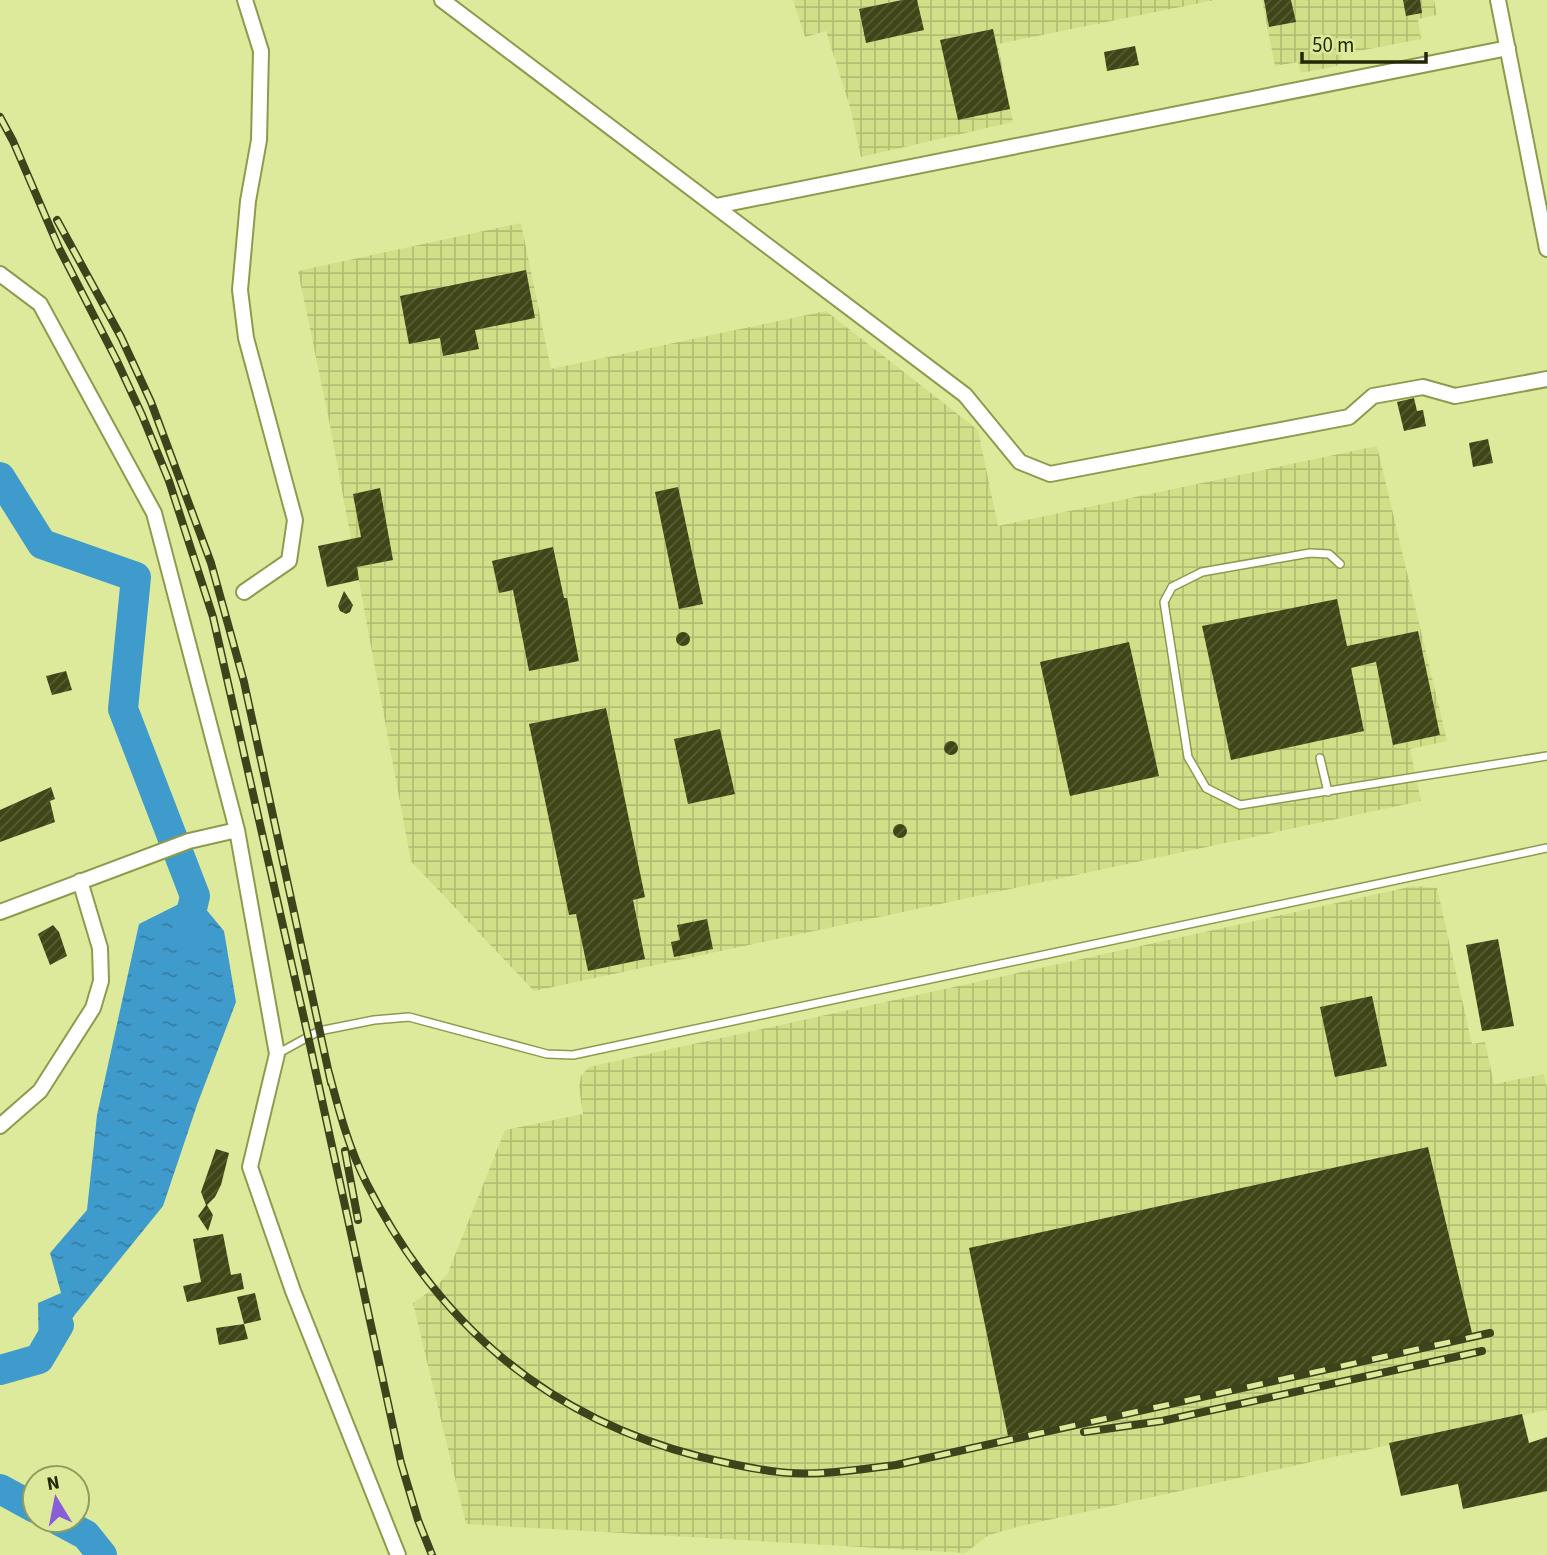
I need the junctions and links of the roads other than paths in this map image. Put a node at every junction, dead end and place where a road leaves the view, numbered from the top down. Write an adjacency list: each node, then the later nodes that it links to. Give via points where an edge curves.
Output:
1 (245, 0): 10 (street, via 261,51 259,140 240,290 246,338 295,520 289,561)
2 (442, 0): 5 (street)
3 (1498, 0): 4 (street)
4 (1507, 48): 5 (street); 6 (street)
5 (716, 206): 8 (street, via 965,395 1020,461 1050,474 1349,417 1373,396 1423,387 1455,396)
6 (1547, 249)
7 (0, 274): 14 (street, via 40,304 154,513)
8 (1547, 379)
9 (1340, 564): 13 (lane, via 1329,554 1310,553 1202,572 1172,587 1164,602 1188,757 1206,788 1240,805)
10 (244, 592)
11 (1547, 756): 13 (lane)
12 (1320, 758): 13 (lane)
13 (1328, 792)
14 (237, 830): 16 (street, via 189,841); 18 (street)
15 (1547, 848): 18 (lane, via 573,1055 547,1054 409,1017 319,1031)
16 (80, 881): 17 (street); 19 (street, via 100,948 101,981 93,1008 40,1091)
17 (0, 912)
18 (277, 1054): 20 (street, via 250,1167 293,1291)
19 (0, 1126)
20 (398, 1555)

